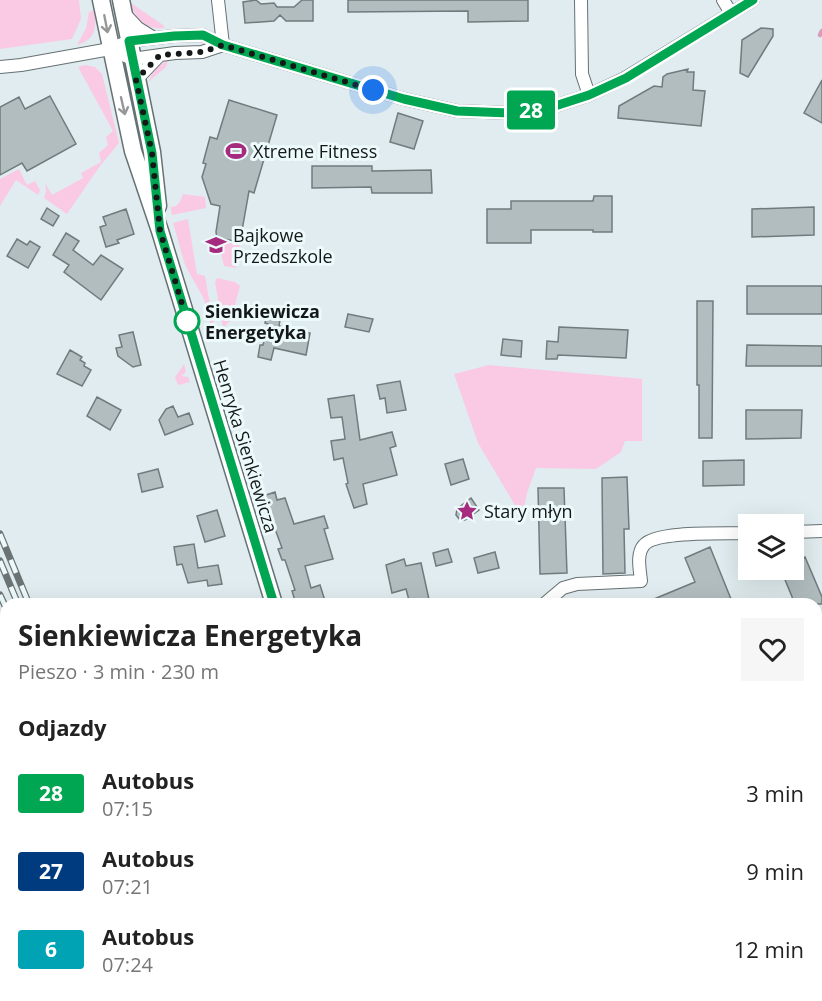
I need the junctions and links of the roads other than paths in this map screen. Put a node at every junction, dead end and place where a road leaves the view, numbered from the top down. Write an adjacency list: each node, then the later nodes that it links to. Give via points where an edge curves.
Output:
1 (101, 0): 11 (street, Henryka Sienkiewicza, one-way to 11)
2 (218, 0): 10 (street)
3 (581, 0): 16 (street, via 582,74)
4 (723, 0): 7 (street)
5 (753, 0): 7 (street)
6 (122, 6): 8 (street, Henryka Sienkiewicza, via 138,28); 9 (street, Henryka Sienkiewicza)
7 (731, 13): 16 (street, via 626,78)
8 (154, 38): 9 (street); 10 (street, via 203,35)
9 (129, 41): 11 (street); 13 (street, Henryka Sienkiewicza)
10 (223, 45): 12 (street, via 202,52); 16 (street, via 457,111 510,113 555,106)
11 (110, 49): 13 (street); 14 (street); 17 (street, Henryka Sienkiewicza, one-way to 17, via 136,162)
12 (160, 55): 13 (street); 15 (street)
13 (132, 59): 15 (street, Henryka Sienkiewicza)
14 (0, 67)
15 (136, 80): 17 (street, Henryka Sienkiewicza, via 152,153)
16 (589, 95)
17 (160, 231): 21 (street, Henryka Sienkiewicza)
18 (822, 531): 19 (street)
19 (804, 532)
20 (738, 533): 22 (street, via 651,539 640,551 641,581 570,586)
21 (272, 598)
22 (551, 598)

